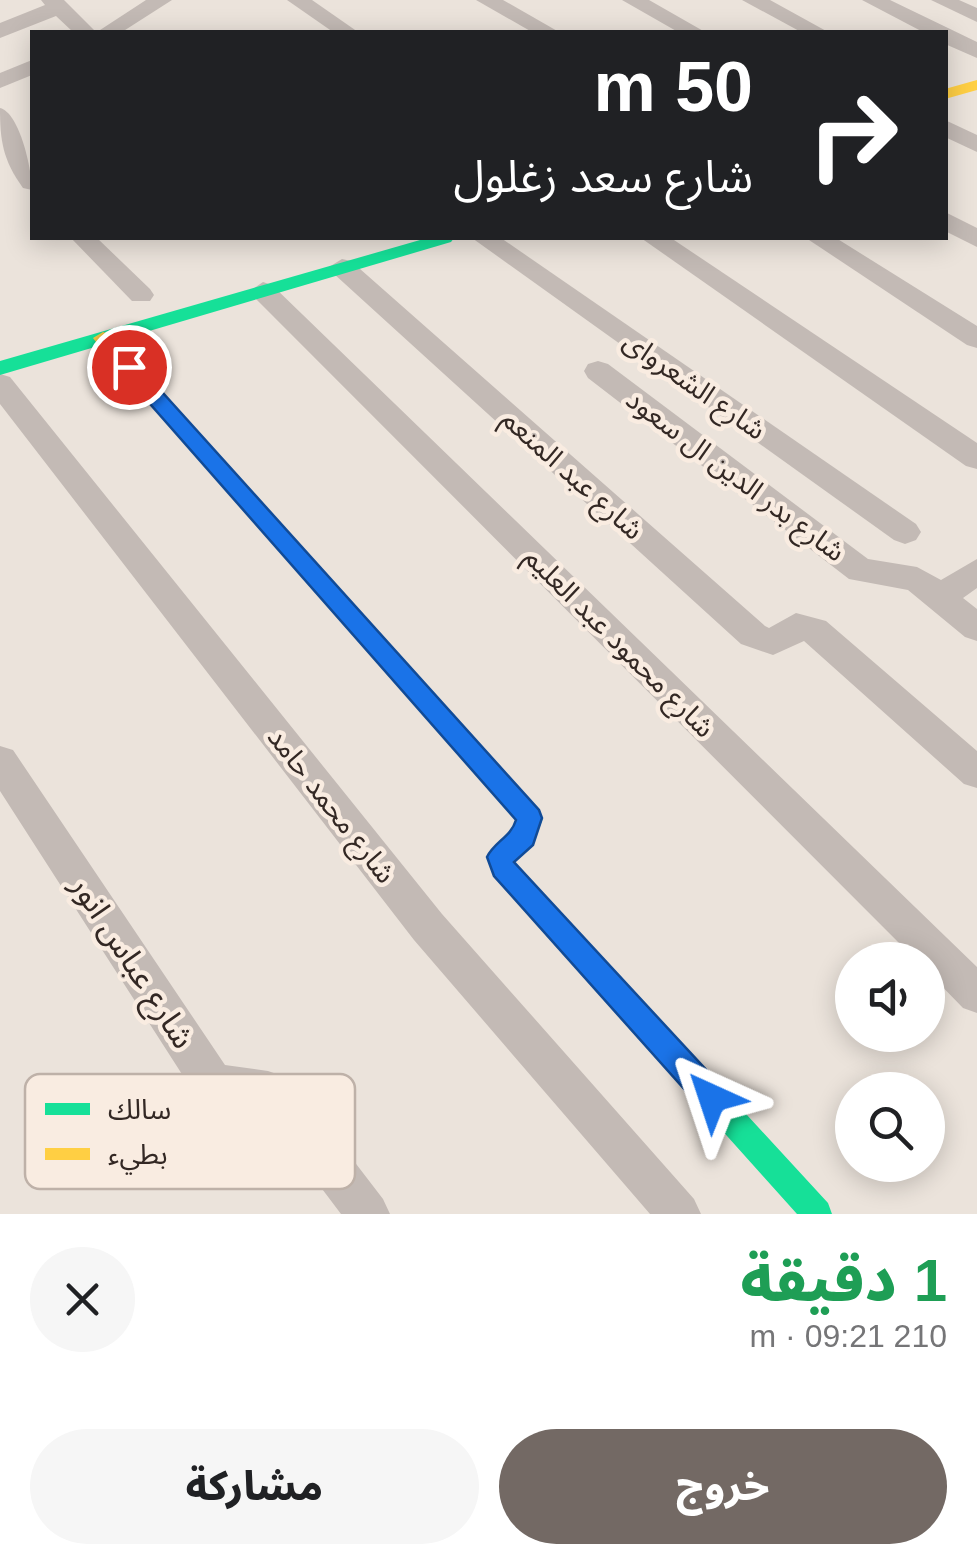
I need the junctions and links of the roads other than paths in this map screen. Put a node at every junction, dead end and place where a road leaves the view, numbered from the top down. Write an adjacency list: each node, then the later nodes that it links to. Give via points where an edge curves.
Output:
1 (298, 0): 12 (street)
2 (488, 0): 13 (street)
3 (633, 0): 14 (street)
4 (753, 0): 15 (street)
5 (873, 0): 16 (street)
6 (942, 0): 9 (street)
7 (155, 2): 11 (street)
8 (56, 4): 10 (street); 17 (street)
9 (977, 16)
10 (83, 30)
11 (111, 30)
12 (344, 30)
13 (544, 30)
14 (681, 30)
15 (814, 30)
16 (934, 30)
17 (0, 31)
18 (948, 37): 19 (street)
19 (977, 51)
20 (977, 62): 22 (street)
21 (30, 68): 23 (street)
22 (948, 70)
23 (0, 82)
24 (977, 85): 25 (street)
25 (948, 93)
26 (0, 115): 29 (street)
27 (948, 130): 28 (street)
28 (977, 144)
29 (30, 181)
30 (948, 222): 31 (street)
31 (977, 239)
32 (85, 240): 39 (street)
33 (438, 240): 37 (street)
34 (487, 240): 48 (street, شارع الشعرواى)
35 (657, 240): 47 (street)
36 (822, 240): 42 (street)
37 (342, 267): 38 (street); 53 (street, شارع عبد المنعم, via 753,635 771,642 796,626 814,630)
38 (263, 291): 41 (street); 54 (street, شارع محمود عبد العليم)
39 (140, 295)
40 (30, 329): 43 (street)
41 (103, 338): 43 (street); 59 (street, via 530,818 524,837 500,857 503,868)
42 (977, 339)
43 (44, 355): 44 (street)
44 (0, 368)
45 (598, 371): 50 (street, شارع بدر الدين ال سعود, via 860,570 909,575)
46 (0, 384): 58 (street, شارع محمد حامد, via 428,927)
47 (977, 458)
48 (905, 532)
49 (977, 571): 50 (street)
50 (940, 598): 51 (street, شارع بدر الدين ال سعود)
51 (977, 628)
52 (0, 761): 55 (street, شارع عباس انور)
53 (977, 773)
54 (977, 994)
55 (206, 1074)
56 (349, 1189): 57 (street, شارع عباس انور)
57 (368, 1214)
58 (679, 1214)
59 (817, 1214)

